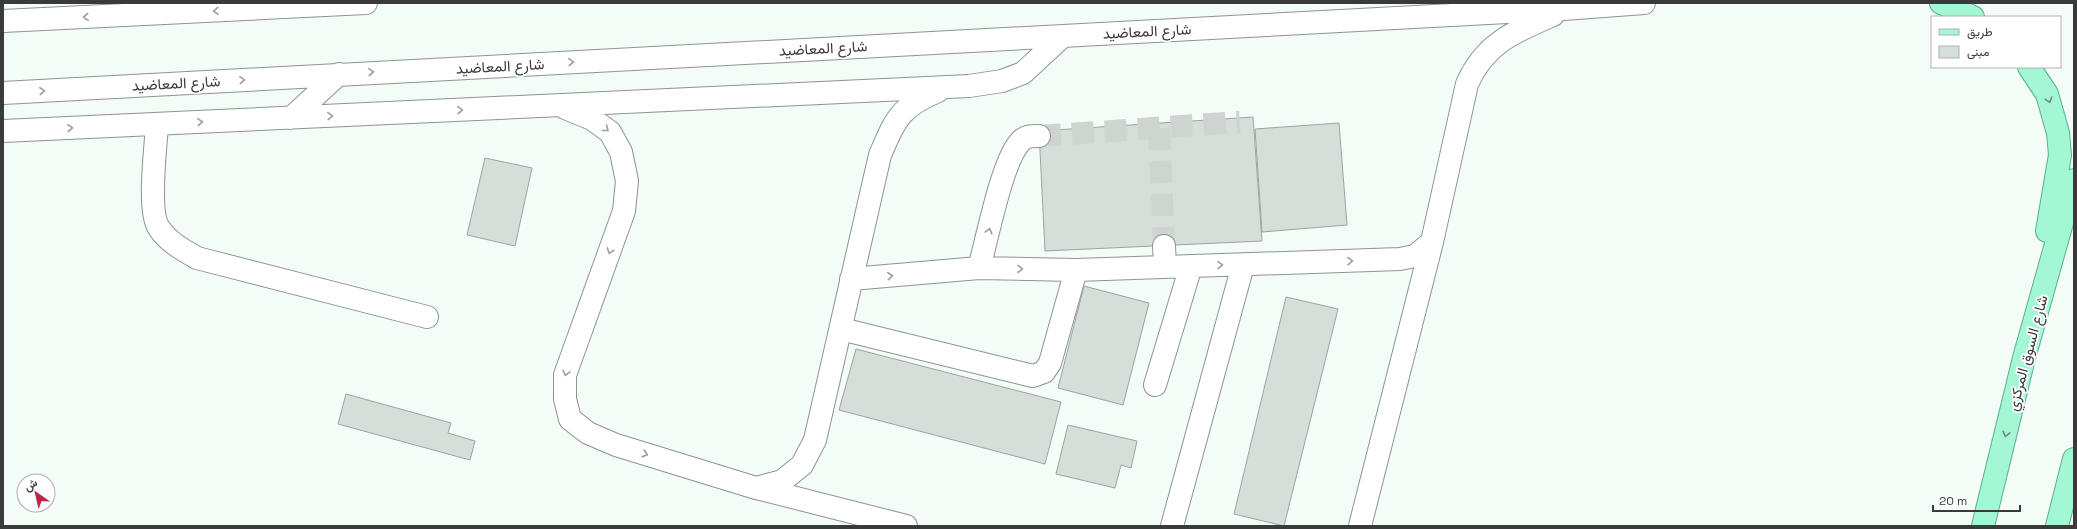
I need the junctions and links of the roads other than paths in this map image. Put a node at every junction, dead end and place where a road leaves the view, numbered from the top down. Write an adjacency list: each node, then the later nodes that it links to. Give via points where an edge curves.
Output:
1 (366, 3): 6 (street, one-way to 6)
2 (1644, 3): 4 (street, شارع المعاضيد)
3 (1941, 3): 5 (main road)
4 (1564, 9): 7 (street, شارع المعاضيد); 18 (street, via 1512,34 1492,48 1475,66 1467,84)
5 (1970, 16)
6 (3, 21)
7 (1063, 36): 9 (street, شارع المعاضيد, one-way to 7); 10 (street, via 1023,72 1002,82)
8 (2030, 68): 26 (main road, one-way to 26, via 2047,94 2058,133 2060,155)
9 (339, 74): 11 (street, شارع المعاضيد, one-way to 9); 13 (street)
10 (945, 88): 12 (street); 23 (street, via 915,101 899,116 891,129 880,155)
11 (3, 93)
12 (558, 106): 13 (street, one-way to 12); 29 (street, one-way to 29, via 592,119 610,132 621,152 627,181 624,211 565,375 565,399 570,419 588,433 616,445)
13 (291, 118): 14 (street, one-way to 13)
14 (158, 124): 15 (street, one-way to 14); 24 (street, via 153,203 158,227 172,243 197,258)
15 (3, 131)
16 (1039, 136): 21 (street, one-way to 16, via 1008,161 1020,141 1028,136)
17 (2074, 180): 26 (main road, شارع السوق المركزي)
18 (1432, 242): 19 (street, one-way to 18, via 1400,259 1415,256); 32 (street)
19 (1243, 265): 20 (street, one-way to 19); 31 (street)
20 (1190, 266): 22 (street, via 1165,256); 27 (street)
21 (979, 268): 22 (street, one-way to 22); 23 (street, one-way to 21)
22 (1076, 270): 25 (street, via 1050,363 1044,372 1033,376)
23 (851, 279): 25 (street)
24 (427, 317)
25 (841, 329): 29 (street, via 815,440 802,466 782,481)
26 (2024, 358): 33 (main road, شارع السوق المركزي, one-way to 33)
27 (1155, 385)
28 (2074, 459): 34 (main road)
29 (756, 488): 30 (street)
30 (906, 526)
31 (1172, 526)
32 (1360, 526)
33 (1983, 526)
34 (2057, 526)

